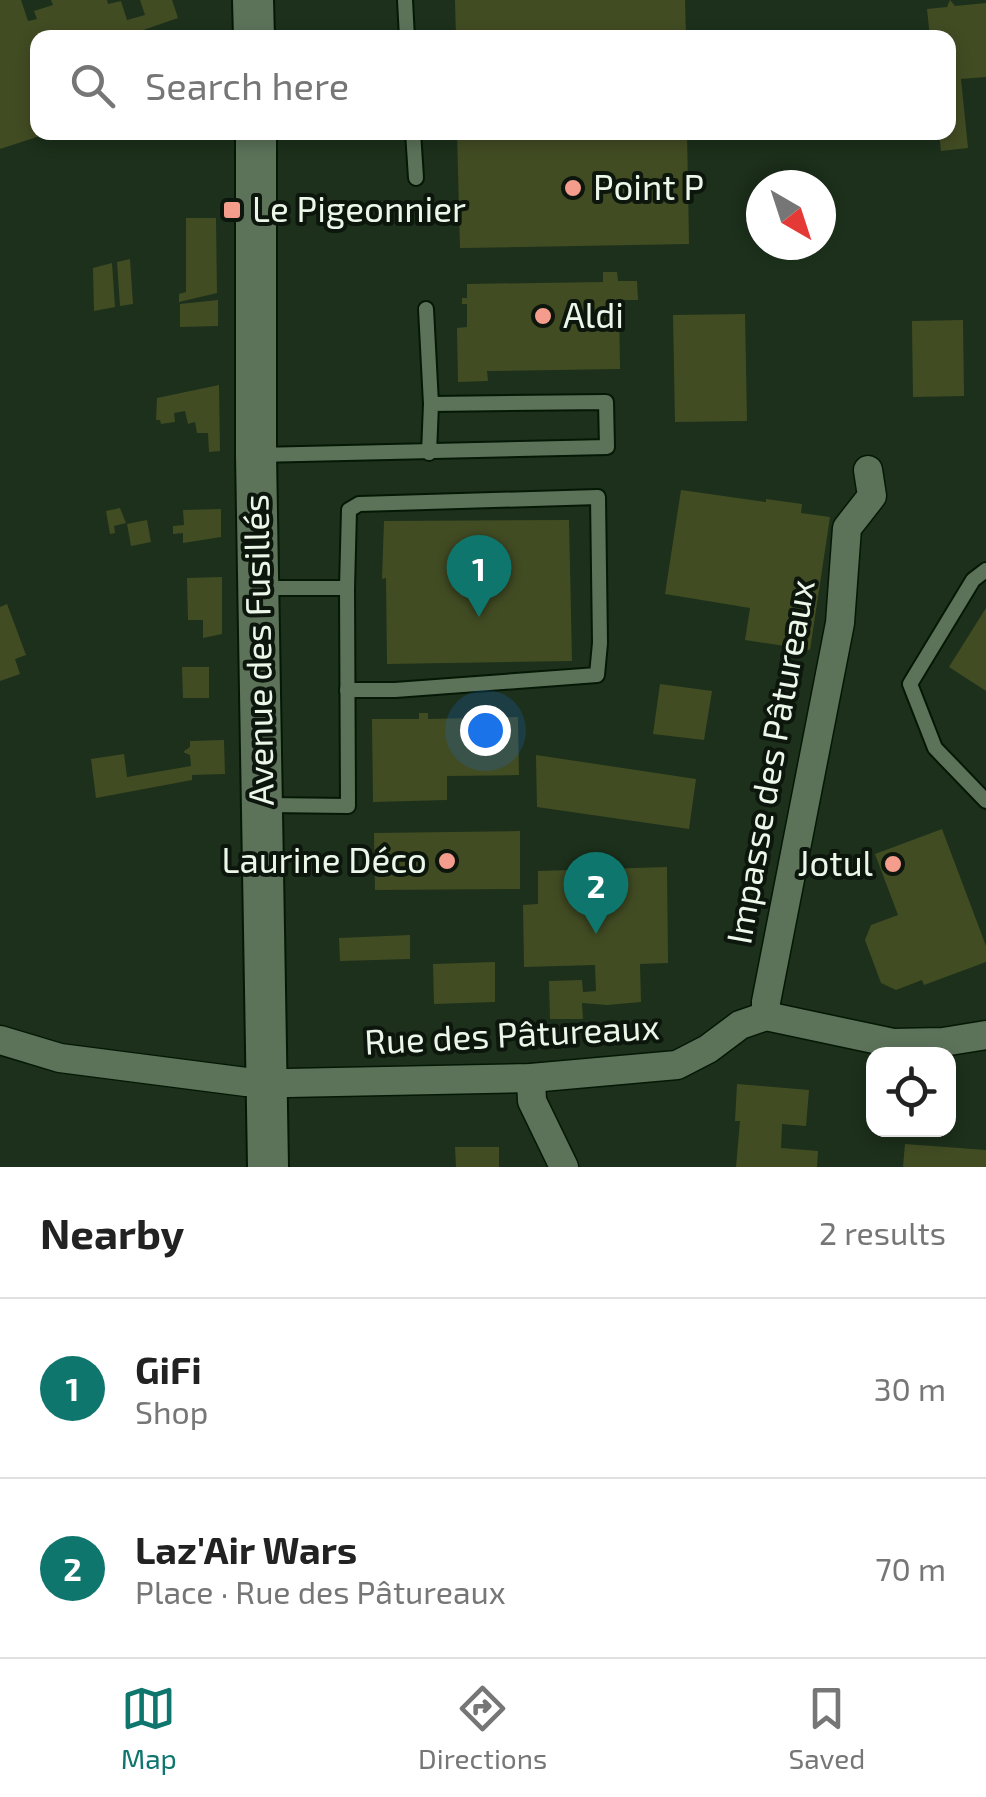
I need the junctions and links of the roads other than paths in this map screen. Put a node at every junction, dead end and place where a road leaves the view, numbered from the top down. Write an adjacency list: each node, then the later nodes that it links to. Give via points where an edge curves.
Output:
1 (405, 0): 2 (lane)
2 (407, 30)
3 (256, 140): 9 (main road, Avenue des Fusillés)
4 (414, 140): 5 (lane)
5 (416, 178)
6 (426, 309): 7 (lane)
7 (430, 404): 8 (lane); 8 (lane, via 606,402 607,447)
8 (429, 453): 9 (lane)
9 (256, 455): 12 (main road, Avenue des Fusillés)
10 (868, 470): 17 (street, Impasse des Pâtureaux, via 872,496 847,528 840,623)
11 (986, 570): 15 (lane, via 973,580 910,684 934,748)
12 (258, 588): 13 (lane); 16 (main road, Avenue des Fusillés)
13 (347, 588): 14 (lane); 14 (lane, via 350,510 358,504 598,497 597,675)
14 (348, 690): 16 (lane, via 348,806)
15 (986, 801)
16 (262, 805): 21 (main road, Avenue des Fusillés)
17 (766, 1016): 18 (street, via 893,1043); 20 (street, Rue des Pâtureaux, via 740,1024 677,1065)
18 (986, 1035)
19 (0, 1040): 21 (street, Rue des Pâtureaux, via 60,1058)
20 (531, 1078): 21 (street, Rue des Pâtureaux); 23 (street, via 532,1101)
21 (266, 1082): 22 (main road, Avenue des Fusillés)
22 (268, 1167)
23 (564, 1167)

